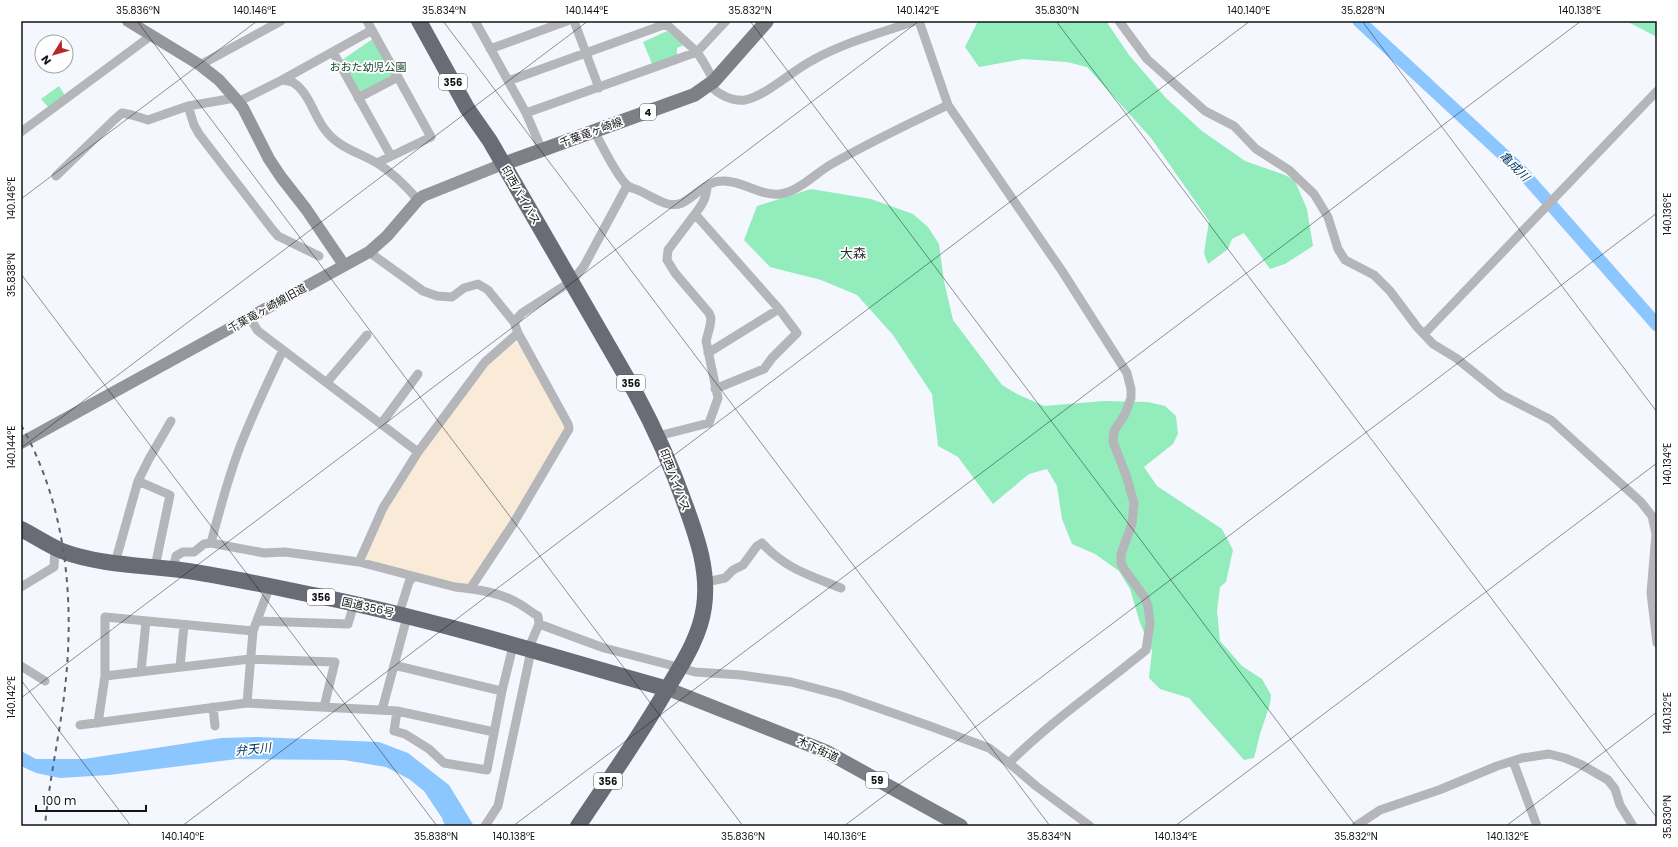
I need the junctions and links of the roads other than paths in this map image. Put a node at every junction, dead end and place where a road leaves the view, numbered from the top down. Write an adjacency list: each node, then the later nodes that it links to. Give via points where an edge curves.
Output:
1 (128, 21): 16 (street)
2 (281, 21): 21 (street)
3 (367, 21): 15 (street)
4 (419, 21): 35 (highway, 印西バイパス / 356, via 467,108)
5 (430, 21): 35 (highway, 印西バイパス / 356, via 476,103)
6 (475, 21): 17 (street)
7 (567, 21): 17 (street)
8 (574, 21): 20 (street)
9 (726, 21): 19 (street)
10 (767, 21): 25 (main road, 千葉竜ヶ崎線 / 4)
11 (915, 21): 25 (street, via 813,59 754,98 743,100 724,96 713,89)
12 (919, 21): 30 (street)
13 (1119, 21): 53 (street, via 1147,59 1205,111 1234,126 1256,149 1289,170 1314,194 1328,217 1344,260 1374,275)
14 (665, 22): 19 (street); 20 (street)
15 (372, 30): 18 (street); 22 (street)
16 (152, 35): 21 (street); 34 (street)
17 (490, 49): 24 (street)
18 (334, 52): 23 (street); 28 (street)
19 (697, 52): 25 (street); 26 (street)
20 (586, 53): 24 (street); 26 (street)
21 (200, 65): 29 (street, via 219,80)
22 (398, 77): 28 (street); 37 (street, via 431,137)
23 (282, 80): 29 (street); 38 (street, via 294,83 302,92 326,132 336,141)
24 (508, 81): 32 (street)
25 (712, 83): 33 (main road, 千葉竜ヶ崎線 / 4, via 694,95)
26 (599, 88): 32 (street)
27 (1657, 91): 53 (street)
28 (358, 98): 37 (street)
29 (237, 100): 31 (street); 47 (street, via 269,159)
30 (948, 105): 42 (street, via 872,142 781,194 766,193 721,180); 109 (street, via 1100,330 1127,373 1131,389 1129,405 1114,431 1113,442 1134,503 1132,524 1121,554 1121,563 1148,606 1150,623 1146,650 1070,709)
31 (188, 106): 40 (street, via 148,120 122,113); 46 (street, via 199,134 278,236)
32 (526, 113): 36 (street)
33 (594, 131): 36 (main road, 千葉竜ヶ崎線 / 4); 41 (street)
34 (21, 132)
35 (490, 141): 39 (highway, 印西バイパス / 356)
36 (542, 150): 39 (main road, 千葉竜ヶ崎線 / 4)
37 (391, 156): 38 (street)
38 (377, 163): 43 (street, via 398,178)
39 (503, 164): 43 (street, 千葉竜ヶ崎線旧道); 48 (highway, 印西バイパス / 356)
40 (56, 176)
41 (627, 186): 42 (street, via 659,202 671,204 682,203); 48 (street, via 584,266)
42 (707, 186): 44 (street, via 703,204)
43 (418, 200): 45 (street, 千葉竜ヶ崎線旧道, via 387,236)
44 (696, 214): 49 (street); 56 (street, via 668,250 667,260 709,313 711,318 706,341)
45 (369, 252): 47 (street, 千葉竜ヶ崎線旧道); 51 (street, via 423,291 437,296 452,297 464,288 478,284 488,290)
46 (319, 256)
47 (344, 265): 50 (street, 千葉竜ヶ崎線旧道)
48 (572, 281): 51 (street, via 522,313); 62 (highway, 印西バイパス / 356)
49 (779, 309): 56 (street); 59 (street, via 797,333 764,369)
50 (249, 317): 55 (street, via 258,331); 63 (street, 千葉竜ヶ崎線旧道)
51 (514, 322): 52 (street)
52 (518, 332): 64 (street, via 485,362); 78 (street, via 568,424 568,429 513,524)
53 (1424, 334): 86 (street, via 1433,344 1456,358 1502,395 1551,420 1641,502 1652,516 1656,534 1651,594)
54 (367, 335): 58 (street)
55 (283, 350): 58 (street); 67 (street, via 238,452)
56 (708, 353): 59 (street)
57 (418, 374): 61 (street)
58 (327, 382): 61 (street)
59 (715, 390): 62 (street, via 718,398 709,422)
60 (171, 421): 65 (street)
61 (381, 424): 64 (street)
62 (658, 436): 74 (highway, 印西バイパス / 356, via 701,551)
63 (21, 443)
64 (418, 452): 69 (street, via 383,508)
65 (138, 481): 70 (street); 71 (street, via 170,495)
66 (21, 528): 68 (highway, 国道356号 / 356)
67 (211, 543): 69 (street, via 264,553 285,552); 72 (street, via 204,544 194,552 183,552 176,556)
68 (55, 547): 70 (highway, 国道356号 / 356, via 78,556); 76 (street, via 54,566)
69 (360, 562): 73 (street)
70 (116, 563): 71 (highway, 国道356号 / 356)
71 (155, 567): 72 (highway, 国道356号 / 356)
72 (173, 570): 75 (highway, 国道356号 / 356)
73 (413, 577): 78 (street); 80 (street, via 408,582)
74 (706, 582): 77 (street, via 725,578 743,565 762,543 788,566); 93 (highway, 印西バイパス / 356, via 701,621)
75 (270, 586): 79 (highway, 国道356号 / 356); 82 (street)
76 (21, 587)
77 (841, 588)
78 (470, 589): 83 (street, via 504,596 517,602 538,616)
79 (354, 604): 80 (highway, 国道356号 / 356); 82 (street, via 348,624)
80 (403, 616): 87 (highway, 国道356号 / 356); 90 (street)
81 (146, 621): 84 (street); 94 (street); 95 (street, via 105,618)
82 (257, 621): 85 (street)
83 (539, 624): 88 (street); 93 (street, via 604,648)
84 (184, 625): 85 (street); 92 (street)
85 (253, 631): 89 (street)
86 (1657, 643)
87 (513, 646): 88 (highway, 国道356号 / 356); 98 (street)
88 (530, 650): 97 (highway, 国道356号 / 356); 110 (street, via 498,806)
89 (250, 659): 92 (street); 99 (street); 101 (street, via 335,662)
90 (394, 665): 98 (street); 102 (street)
91 (21, 666): 96 (street)
92 (180, 667): 94 (street)
93 (681, 668): 97 (highway, 印西バイパス / 356); 109 (street, via 695,672 791,682 841,695 989,748)
94 (141, 672): 95 (street)
95 (105, 676): 104 (street)
96 (45, 681)
97 (668, 689): 111 (highway, 印西バイパス / 356); 112 (main road, 木下街道 / 59, via 825,751)
98 (502, 691): 107 (street)
99 (247, 702): 100 (street); 101 (street)
100 (213, 707): 104 (street); 106 (street)
101 (324, 707): 102 (street)
102 (382, 710): 103 (street)
103 (397, 711): 107 (street); 107 (street, via 394,730 429,748 444,763 487,770)
104 (98, 723): 105 (street)
105 (80, 725)
106 (214, 726)
107 (494, 732)
108 (1513, 761): 114 (street, via 1380,810); 115 (street); 116 (street, via 1549,754 1582,765 1608,780)
109 (1009, 763): 113 (street)
110 (485, 826)
111 (578, 826)
112 (961, 826)
113 (1090, 826)
114 (1356, 826)
115 (1537, 826)
116 (1633, 826)

